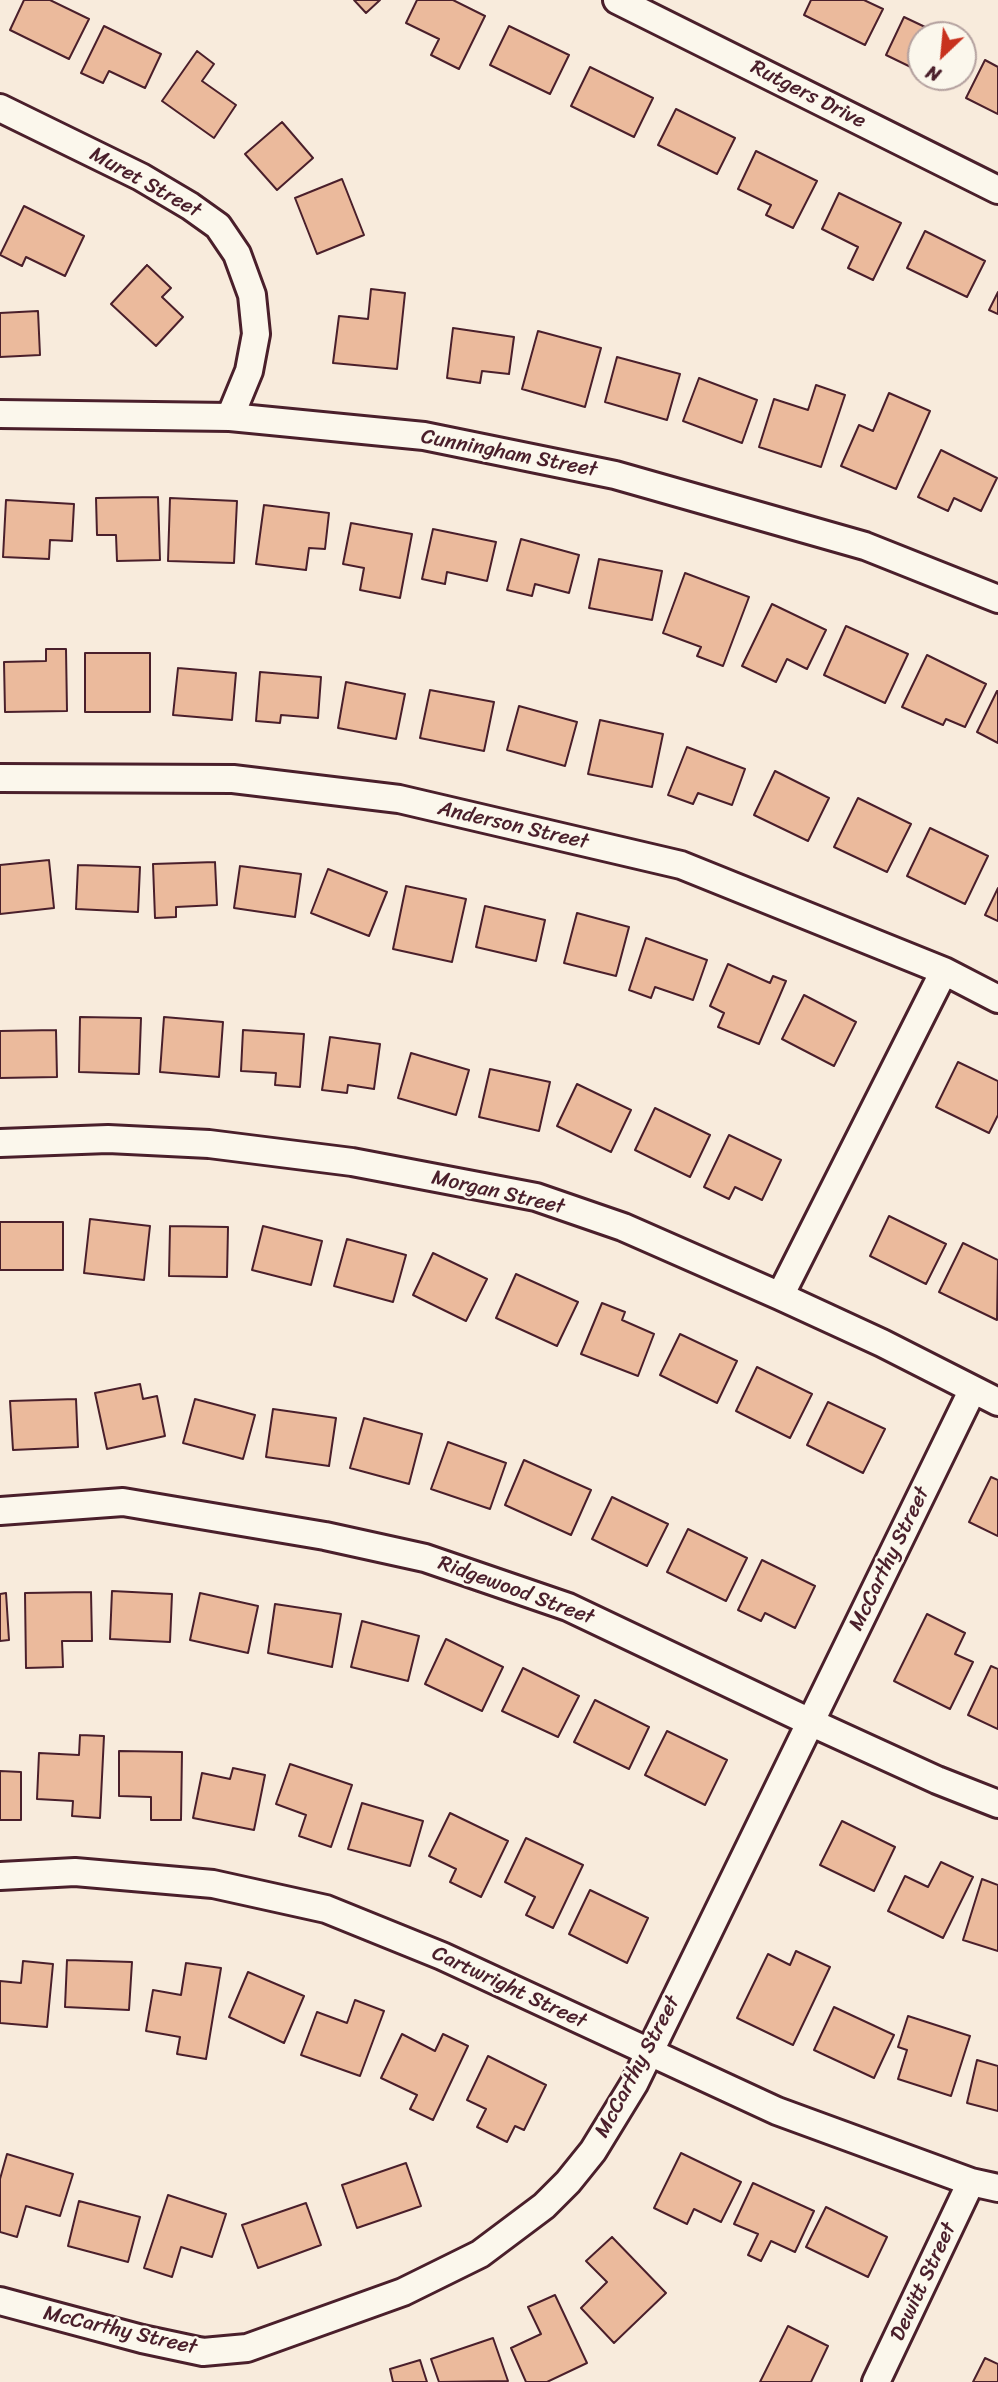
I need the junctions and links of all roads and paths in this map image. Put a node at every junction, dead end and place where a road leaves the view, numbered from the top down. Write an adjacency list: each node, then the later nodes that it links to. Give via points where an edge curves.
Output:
1 (617, 0): 3 (street, Rutgers Drive)
2 (0, 108): 5 (street, Muret Street, via 141,177 218,226 237,254 252,295 256,334 250,371)
3 (998, 190)
4 (0, 414): 5 (street, Cunningham Street)
5 (230, 416): 6 (street, Cunningham Street, via 424,436 615,475 865,546)
6 (998, 600)
7 (0, 778): 8 (street, Anderson Street, via 233,779 399,799 681,865)
8 (944, 971): 9 (street, Anderson Street); 11 (street)
9 (998, 999)
10 (0, 1143): 11 (street, Morgan Street, via 108,1139 209,1144 352,1162 536,1197 622,1227)
11 (780, 1296): 12 (street, Morgan Street)
12 (972, 1391): 13 (street, Morgan Street); 15 (street, McCarthy Street)
13 (998, 1402)
14 (0, 1511): 15 (street, Ridgewood Street, via 123,1502 425,1558 568,1607)
15 (810, 1722): 16 (street, Ridgewood Street); 18 (street, McCarthy Street)
16 (998, 1804)
17 (0, 1876): 18 (street, Cartwright Street, via 75,1872 214,1884 326,1909 442,1956)
18 (648, 2053): 19 (street, Cartwright Street, via 777,2111); 21 (street, McCarthy Street, via 593,2151 544,2206 480,2254 403,2292 247,2348 203,2352)
19 (971, 2182): 20 (street, Cartwright Street); 22 (street, Dewitt Street)
20 (998, 2188)
21 (0, 2301)
22 (876, 2382)

